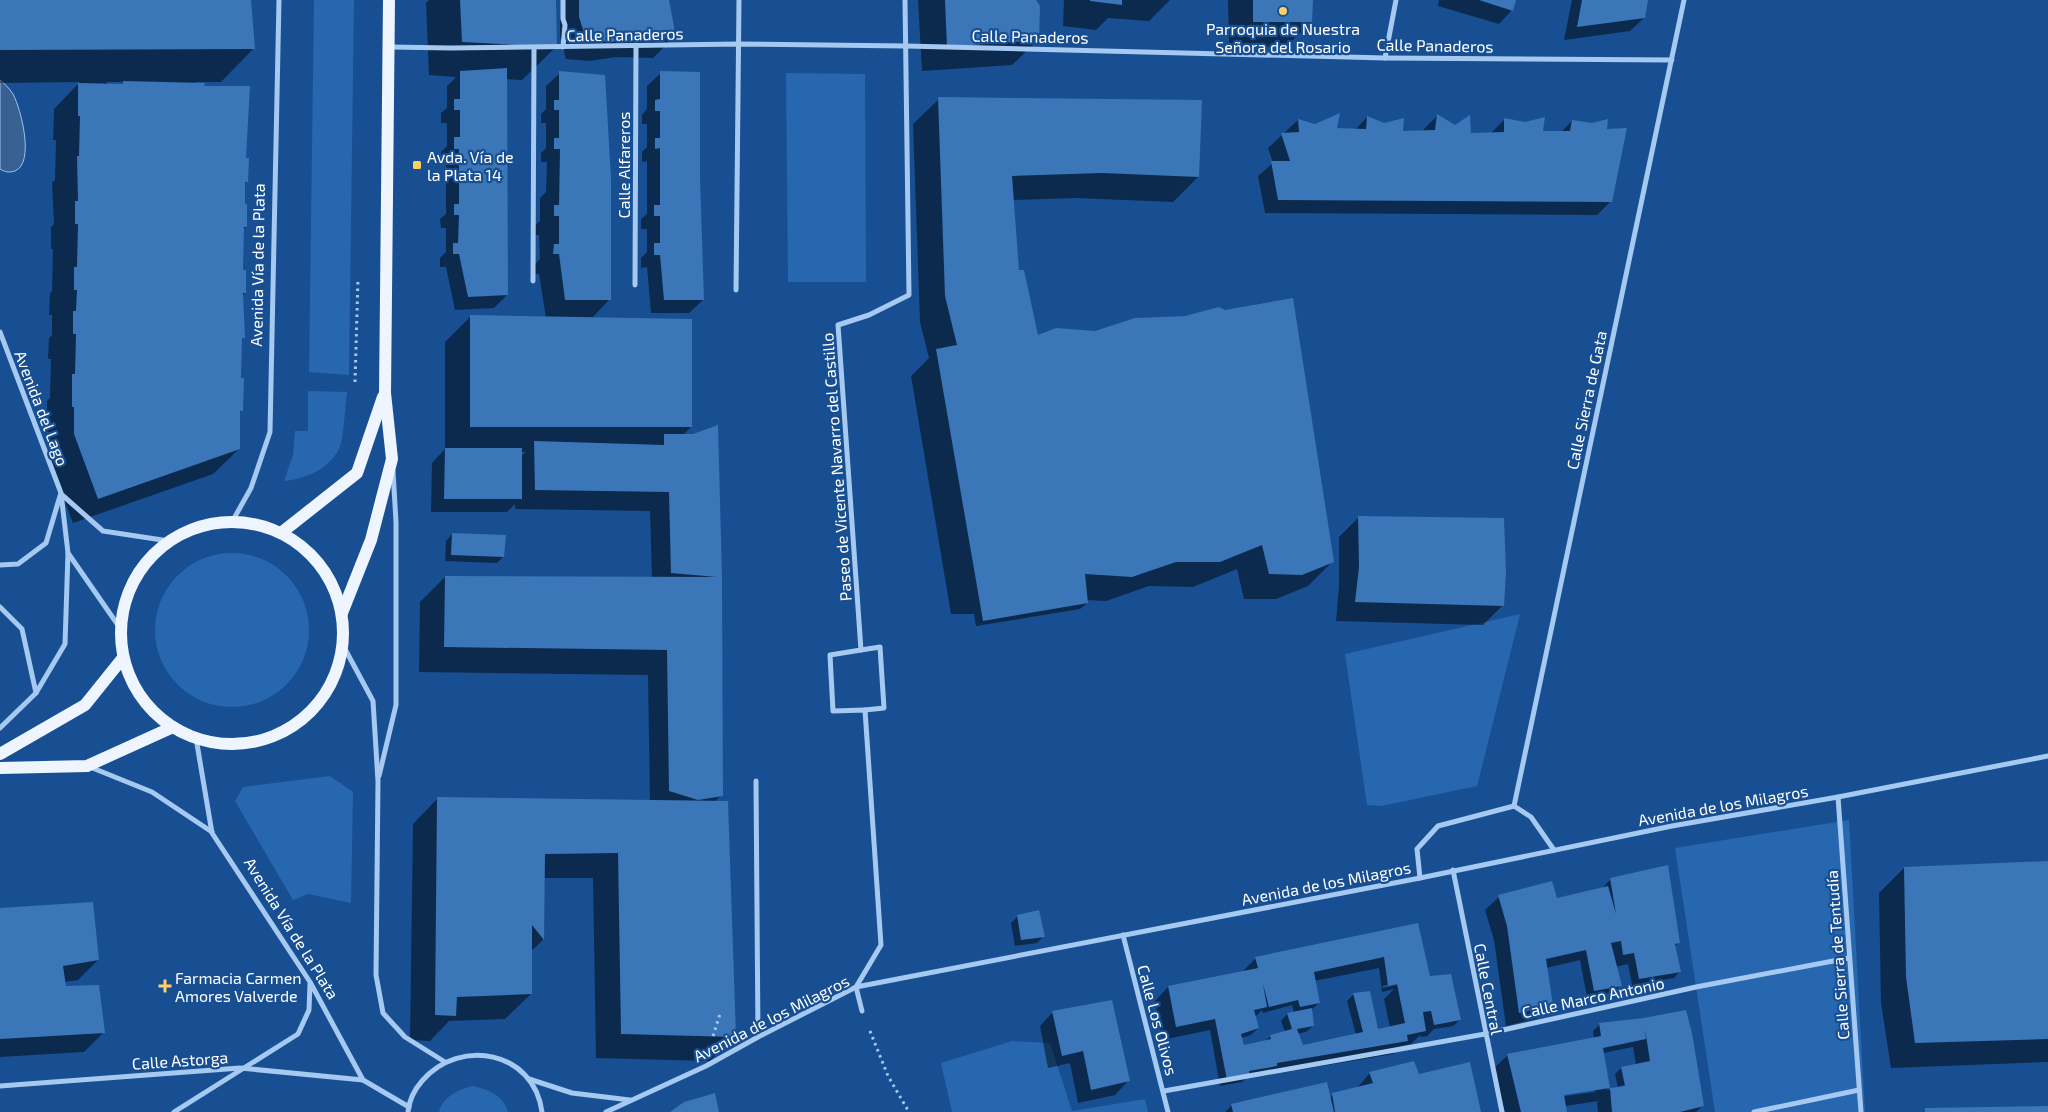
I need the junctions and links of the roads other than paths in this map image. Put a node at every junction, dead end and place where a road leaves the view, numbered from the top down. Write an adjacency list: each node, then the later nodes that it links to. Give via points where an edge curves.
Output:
1 (279, 0): 23 (street, Avenida Vía de la Plata, via 270,432 251,488)
2 (389, 0): 11 (main road)
3 (563, 0): 12 (street)
4 (739, 0): 8 (street)
5 (905, 0): 10 (street, Paseo de Vicente Navarro del Castillo)
6 (1396, 0): 14 (street)
7 (1684, 0): 15 (street, Calle Sierra de Gata)
8 (739, 44): 9 (street, Calle Panaderos); 10 (street, Calle Panaderos); 18 (street)
9 (636, 46): 12 (street, Calle Panaderos); 17 (street, Calle Alfareros)
10 (906, 46): 14 (street, Calle Panaderos); 32 (street, Paseo de Vicente Navarro del Castillo, via 909,295 869,315 838,324)
11 (389, 47): 13 (street, Calle Panaderos); 20 (main road)
12 (563, 47): 13 (street, Calle Panaderos)
13 (534, 48): 16 (street)
14 (1385, 58): 15 (street, Calle Panaderos)
15 (1672, 60): 46 (street, Calle Sierra de Gata)
16 (533, 281)
17 (635, 286)
18 (736, 290)
19 (0, 332): 22 (street, Avenida del Lago)
20 (384, 392): 21 (main road); 24 (main road, via 357,473)
21 (392, 459): 29 (main road, via 371,540); 43 (street, via 396,522 396,706)
22 (61, 493): 25 (street, Avenida del Lago, via 103,531); 26 (street, Avenida del Lago); 27 (street, via 46,543 18,564)
23 (232, 522): 24 (main road, via 257,524); 25 (main road, via 210,524)
24 (281, 533): 29 (main road, via 304,548 323,568 336,592)
25 (169, 541): 30 (main road, via 140,570 124,606)
26 (68, 553): 30 (street, Avenida del Lago); 34 (street, via 65,644)
27 (0, 565)
28 (0, 607): 34 (street, via 22,629)
29 (342, 613): 31 (main road)
30 (120, 628): 33 (main road)
31 (344, 649): 38 (main road, via 327,691 308,714 283,731 255,741 225,743); 43 (street, via 374,701)
32 (861, 650): 35 (street, via 880,647 884,708); 35 (street, via 830,655 833,711)
33 (122, 659): 36 (main road, via 139,694); 39 (main road, via 85,705)
34 (36, 693): 37 (street)
35 (865, 710): 54 (street, via 881,945)
36 (173, 727): 38 (main road); 41 (main road)
37 (0, 728)
38 (196, 738): 47 (street, Avenida Vía de la Plata)
39 (0, 754)
40 (2048, 756): 45 (street, Avenida de los Milagros)
41 (87, 766): 42 (main road); 47 (street, via 152,792)
42 (0, 768)
43 (378, 781): 58 (street, via 376,974 383,1013 405,1038)
44 (756, 781): 57 (street)
45 (1838, 797): 48 (street, Avenida de los Milagros); 52 (street, Calle Sierra de Tentudía)
46 (1514, 806): 48 (street, via 1531,817); 50 (street, via 1438,826 1417,849)
47 (212, 833): 53 (street, Avenida Vía de la Plata)
48 (1554, 850): 49 (street, Avenida de los Milagros)
49 (1453, 870): 50 (street, Avenida de los Milagros); 56 (street, Calle Central)
50 (1420, 878): 51 (street, Avenida de los Milagros)
51 (1123, 935): 54 (street, Avenida de los Milagros); 64 (street, Calle Los Olivos)
52 (1849, 958): 56 (street, Calle Marco Antonio, via 1696,987); 63 (street, Calle Sierra de Tentudía)
53 (310, 982): 59 (street, Calle Astorga, via 309,1010 298,1034); 61 (street, Avenida Vía de la Plata)
54 (856, 987): 55 (street); 57 (street, Avenida de los Milagros)
55 (862, 1011)
56 (1485, 1034): 64 (street, Calle Marco Antonio); 71 (street, Calle Central)
57 (758, 1037): 65 (street, Avenida de los Milagros, via 706,1066)
58 (445, 1062): 60 (street, via 463,1056 498,1058); 66 (street, via 416,1088)
59 (240, 1068): 61 (street); 62 (street, Calle Astorga); 67 (street)
60 (528, 1078): 65 (street, via 572,1093); 68 (street)
61 (363, 1080): 66 (street)
62 (0, 1086)
63 (1859, 1090): 72 (street); 73 (street, Calle Sierra de Tentudía)
64 (1164, 1091): 70 (street, Calle Los Olivos)
65 (630, 1100): 69 (street, Avenida de los Milagros)
66 (409, 1109)
67 (174, 1112)
68 (542, 1112)
69 (606, 1112)
70 (1168, 1112)
71 (1502, 1112)
72 (1754, 1112)
73 (1861, 1112)

